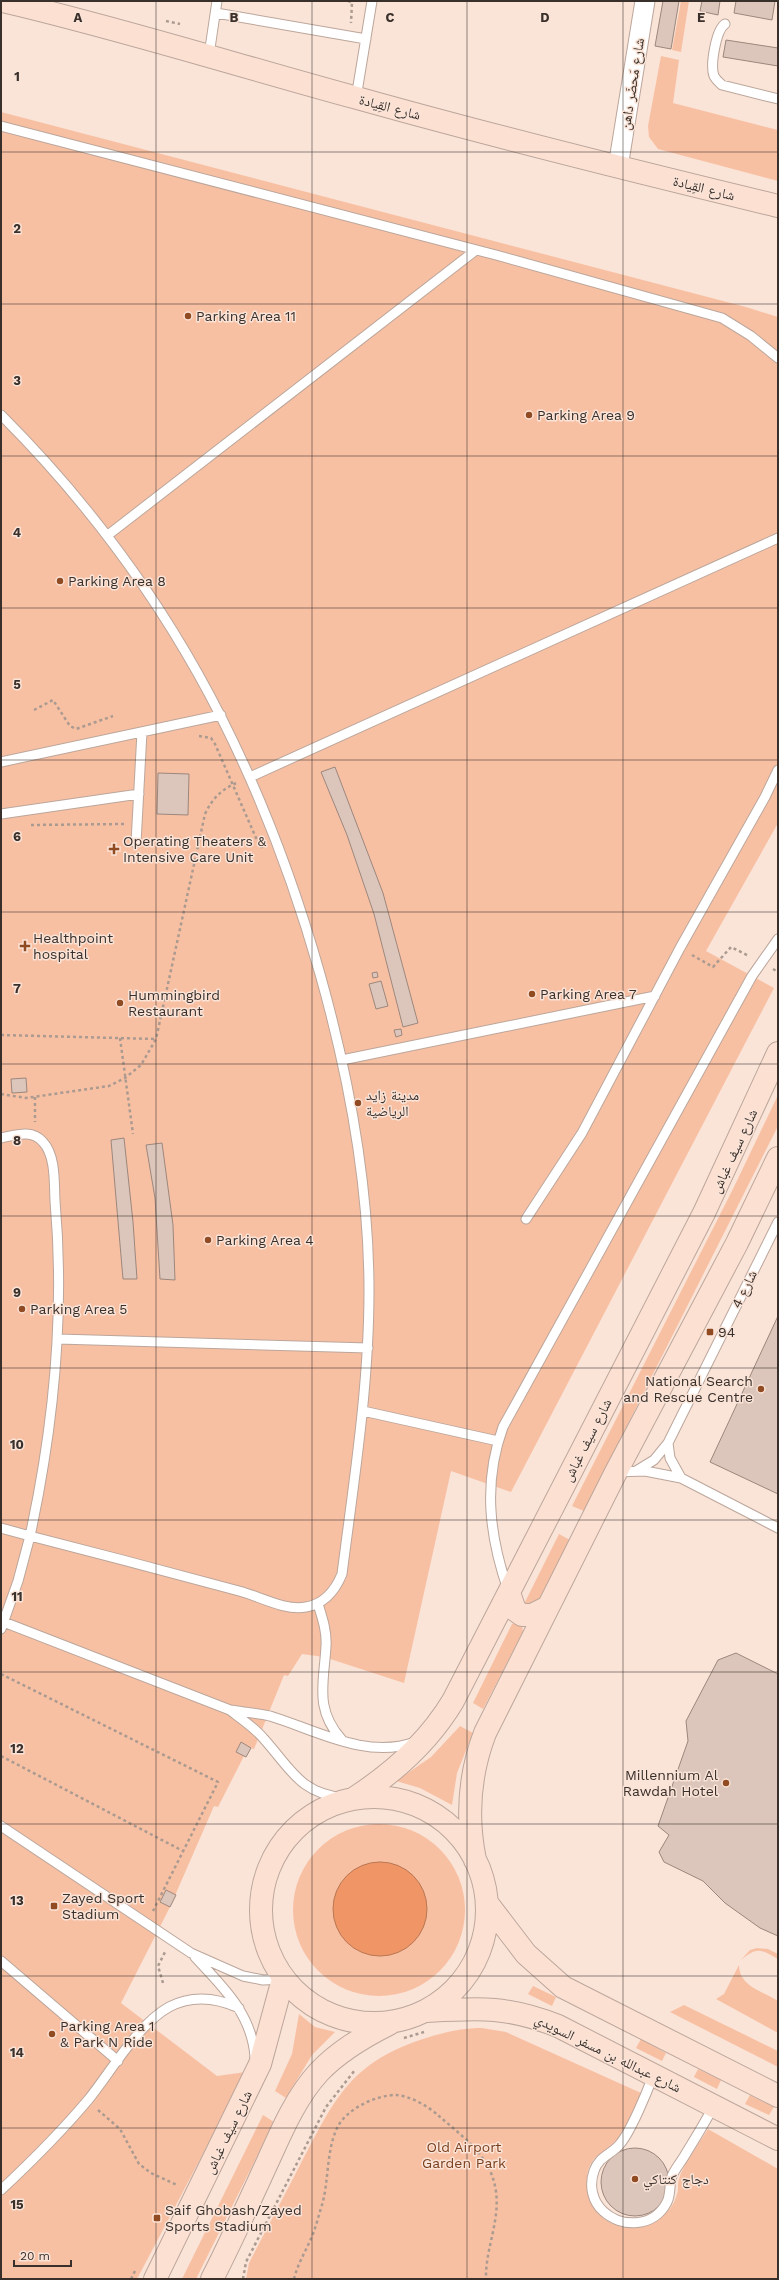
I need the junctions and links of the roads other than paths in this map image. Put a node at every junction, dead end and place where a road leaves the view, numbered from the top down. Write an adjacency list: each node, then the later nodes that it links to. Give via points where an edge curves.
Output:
1 (4, 1): 8 (street, شارع القِيادة)
2 (218, 1): 5 (lane)
3 (372, 1): 7 (lane)
4 (645, 1): 12 (street, شارع مَحضَر داهن)
5 (216, 13): 7 (lane); 8 (lane)
6 (725, 24): 10 (lane, via 719,30 713,64 714,76 718,82)
7 (366, 39): 9 (lane)
8 (209, 55): 9 (street, شارع القِيادة)
9 (356, 98): 12 (street, شارع القِيادة)
10 (778, 99)
11 (1, 126): 14 (lane)
12 (618, 167): 13 (street, شارع القِيادة)
13 (778, 206)
14 (476, 250): 15 (lane, via 722,318 751,336); 17 (lane)
15 (778, 358)
16 (1, 415): 17 (lane, via 54,470)
17 (108, 535): 19 (lane, via 161,610)
18 (778, 538): 23 (lane)
19 (221, 715): 20 (lane); 23 (lane)
20 (142, 732): 21 (lane); 24 (lane)
21 (1, 762)
22 (778, 770): 28 (lane)
23 (250, 777): 30 (lane, via 312,945)
24 (139, 794): 25 (lane); 26 (lane)
25 (1, 814)
26 (136, 843)
27 (778, 939): 38 (lane, via 760,962 510,1413)
28 (654, 996): 30 (lane); 33 (lane, via 582,1133)
29 (778, 1053): 45 (street, شارع سيف غباش, via 704,1213)
30 (342, 1060): 36 (lane, via 362,1174 367,1239)
31 (1, 1138): 35 (lane, via 21,1133 36,1136 43,1142 51,1157 59,1258)
32 (778, 1158): 40 (street)
33 (526, 1219)
34 (778, 1222): 39 (lane, شارع 4)
35 (58, 1339): 36 (lane); 44 (lane, via 49,1432)
36 (368, 1348): 37 (lane)
37 (363, 1411): 38 (lane); 46 (lane, via 342,1574 337,1586)
38 (498, 1441): 45 (lane, via 491,1470 490,1512 492,1536)
39 (668, 1443): 40 (lane, شارع 4, via 654,1460); 41 (lane, via 670,1458)
40 (626, 1472): 41 (lane); 47 (street)
41 (680, 1478): 43 (lane)
42 (1, 1528): 44 (lane)
43 (778, 1528)
44 (30, 1536): 46 (lane, via 293,1608); 48 (lane, via 18,1581)
45 (509, 1593): 47 (street, via 515,1610 522,1615 532,1615); 50 (street, شارع سيف غباش, via 453,1701)
46 (318, 1604): 51 (lane, via 326,1631 322,1700 329,1722)
47 (548, 1606): 54 (street, via 485,1733 478,1753 469,1817)
48 (2, 1624): 49 (lane)
49 (230, 1710): 51 (lane, via 268,1716); 52 (lane, via 260,1734 296,1779 324,1795)
50 (428, 1737): 51 (lane, via 411,1743 377,1748); 52 (street, شارع سيف غباش, via 387,1776)
51 (343, 1741)
52 (351, 1797): 54 (street, via 377,1796 416,1805 450,1827); 58 (street, شارع سيف غباش, via 309,1816 294,1829 281,1845 267,1876 261,1902 261,1923 272,1962)
53 (1, 1826): 56 (lane)
54 (475, 1860): 55 (street, via 485,1888)
55 (487, 1903): 60 (street, via 484,1934 477,1958 456,1989); 65 (street, via 526,1954 563,1986)
56 (191, 1953): 58 (lane, via 243,1976 263,1980); 59 (lane)
57 (1, 1960): 62 (lane)
58 (283, 1979): 61 (street, شارع سيف غباش, via 302,1997 335,2015); 63 (street, شارع سيف غباش)
59 (239, 2008): 62 (lane, via 205,1999 181,2002 148,2024); 63 (lane, via 246,2020 254,2048)
60 (428, 2021): 61 (street); 64 (street, شارع عبدالله بن مسفر السويدي, via 477,2008 531,2015 558,2026)
61 (397, 2031): 69 (street, via 365,2036 341,2052 319,2072 301,2096)
62 (118, 2061): 68 (lane, via 87,2101)
63 (255, 2076): 70 (street, شارع سيف غباش)
64 (653, 2076): 66 (street, شارع عبدالله بن مسفر السويدي); 66 (lane, via 648,2091 620,2144 599,2160 594,2172 594,2197 609,2217 634,2224 659,2213 667,2202 672,2176)
65 (778, 2096)
66 (714, 2106): 67 (street, شارع عبدالله بن مسفر السويدي)
67 (778, 2139)
68 (1, 2190)
69 (215, 2276)
70 (155, 2279)

